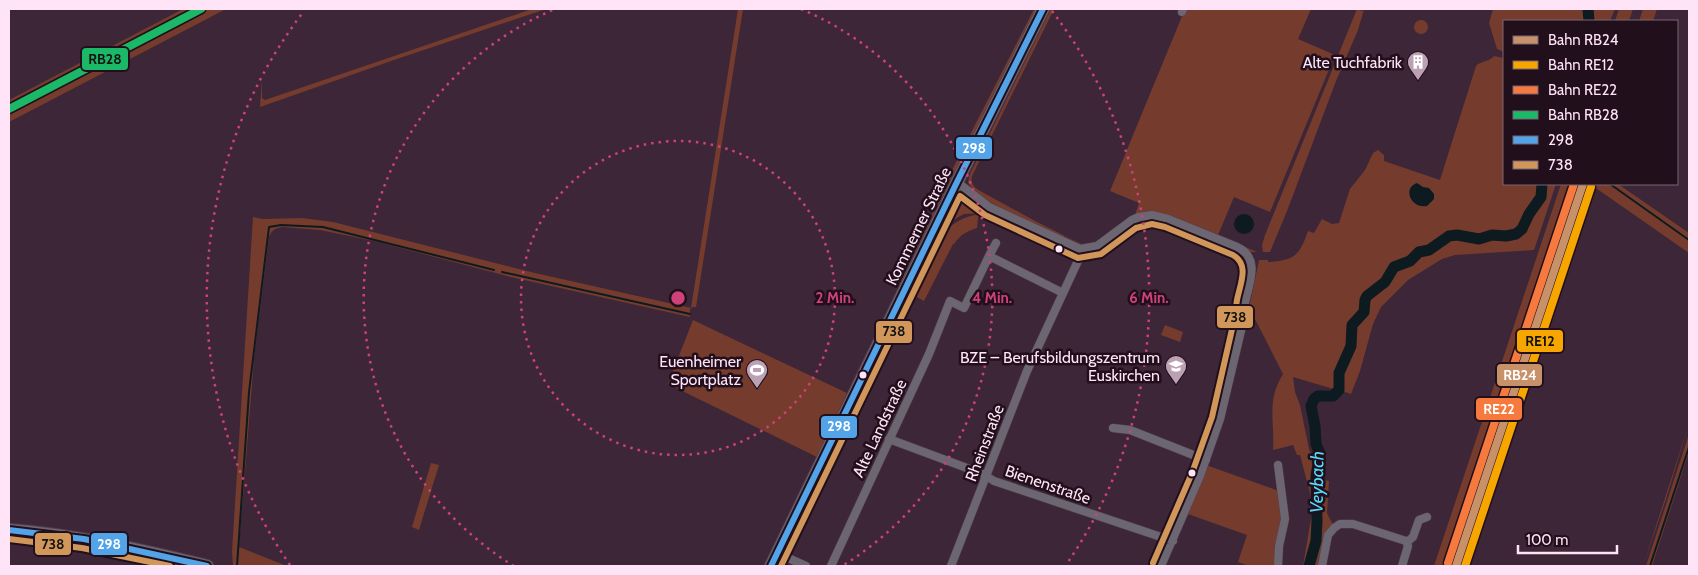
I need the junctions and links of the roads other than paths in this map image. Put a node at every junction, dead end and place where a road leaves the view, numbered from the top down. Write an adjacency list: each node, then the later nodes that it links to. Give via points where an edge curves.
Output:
1 (1043, 9): 2 (main road, Kommerner Straße)
2 (957, 182): 3 (main road, Kommerner Straße); 4 (street)
3 (949, 198): 4 (street); 20 (main road, Kommerner Straße)
4 (989, 206): 6 (street)
5 (996, 243): 7 (street)
6 (1083, 250): 8 (street, Rheinstraße); 11 (street, via 1097,246 1132,220 1152,215 1237,247 1251,258 1253,268 1244,318 1220,419)
7 (989, 256): 8 (street); 10 (street, Alte Landstraße, via 964,308 950,302)
8 (1063, 293): 14 (street, Rheinstraße, via 1027,371)
9 (1113, 428): 11 (street, via 1130,430)
10 (889, 439): 14 (street, Bienenstraße); 24 (street, Alte Landstraße)
11 (1206, 460): 18 (street)
12 (1278, 465): 15 (street)
13 (1288, 475): 15 (street)
14 (986, 476): 18 (street, Bienenstraße); 25 (street, Rheinstraße)
15 (1280, 476): 27 (street, via 1285,519)
16 (1427, 517): 19 (street, via 1419,520 1413,537)
17 (9, 530): 21 (main road, via 125,546)
18 (1173, 541): 26 (street)
19 (1407, 542): 28 (street, via 1353,524 1342,524 1328,535); 29 (street)
20 (777, 553): 22 (main road, Kommerner Straße); 23 (street)
21 (207, 566)
22 (771, 566)
23 (806, 566)
24 (830, 566)
25 (951, 566)
26 (1161, 566)
27 (1278, 566)
28 (1322, 566)
29 (1402, 566)

